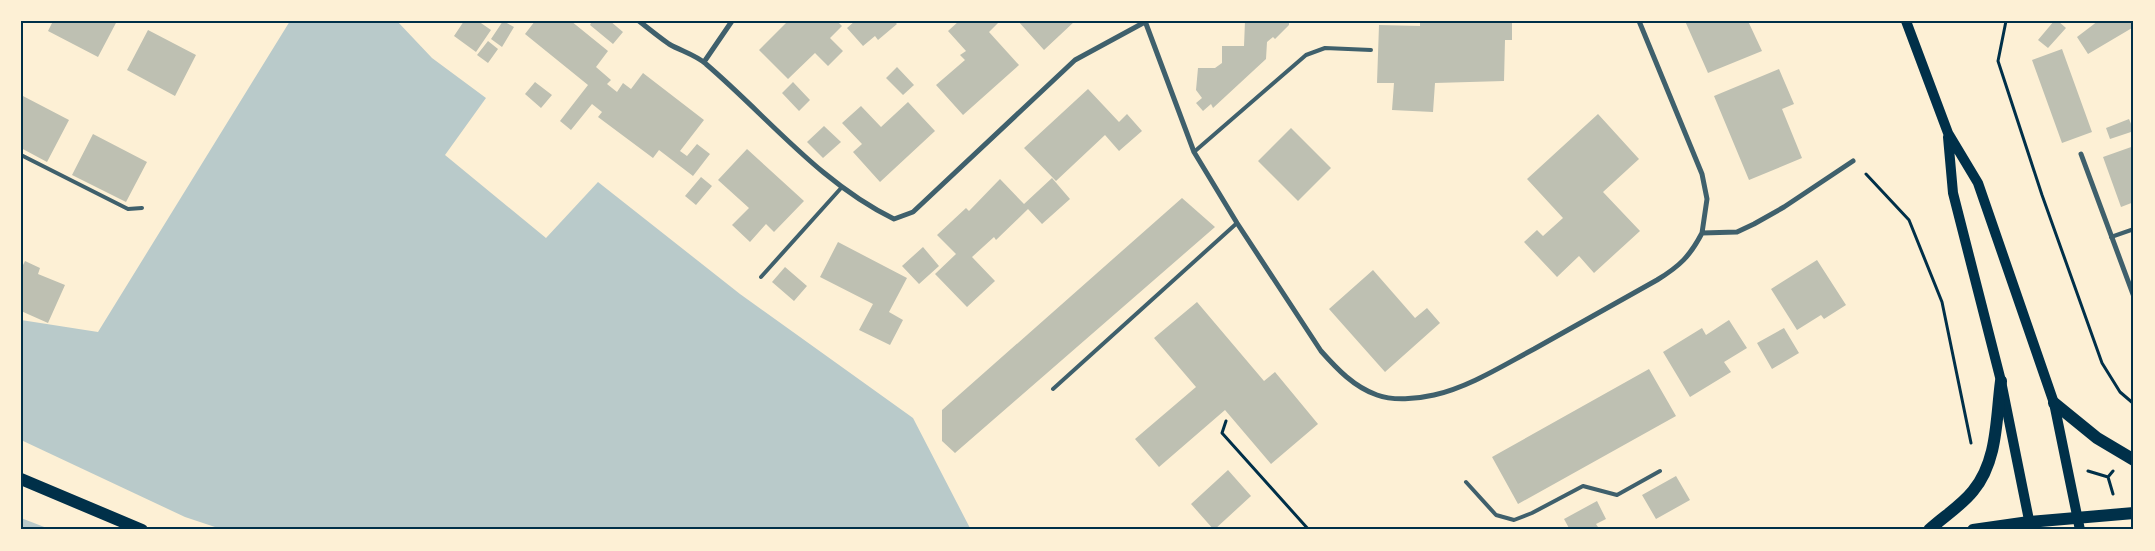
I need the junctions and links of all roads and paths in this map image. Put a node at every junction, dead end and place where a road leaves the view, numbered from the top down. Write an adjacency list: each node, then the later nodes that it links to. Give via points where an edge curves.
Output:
1 (639, 21): 8 (street, via 670,44)
2 (732, 21): 8 (street)
3 (1639, 21): 18 (street, via 1702,174 1707,199)
4 (1906, 21): 9 (main road)
5 (2006, 21): 25 (path, via 1998,61 2039,186 2102,363 2120,392)
6 (1145, 22): 10 (street); 14 (street, via 1076,60 913,212 894,219)
7 (1371, 50): 10 (lane, via 1325,48 1306,55)
8 (704, 62): 14 (street)
9 (1948, 133): 22 (main road, via 1953,193); 24 (main road, via 1978,183)
10 (1194, 152): 16 (street)
11 (2081, 154): 19 (street)
12 (21, 155): 15 (lane, via 128,209)
13 (1853, 161): 18 (street, via 1784,207 1737,232); 27 (path, via 1908,220 1942,302)
14 (842, 187): 20 (lane)
15 (142, 208)
16 (1237, 223): 18 (street, via 1316,344 1336,368 1353,383 1378,396 1403,399 1433,396 1462,386 1640,290 1680,266 1693,251); 23 (lane)
17 (2134, 229): 19 (lane)
18 (1702, 232)
19 (2111, 237): 21 (street)
20 (761, 277)
21 (2134, 297)
22 (2001, 381): 38 (main road); 41 (main road, via 1993,449 1987,470 1972,492)
23 (1053, 389)
24 (2054, 403): 28 (main road, via 2097,438); 37 (main road)
25 (2134, 404)
26 (1226, 421): 40 (path, via 1222,433)
27 (1973, 446)
28 (2134, 460)
29 (2117, 467): 32 (path)
30 (1660, 471): 34 (lane, via 1617,495 1582,486 1514,520 1496,515)
31 (2088, 471): 32 (path)
32 (2108, 477): 35 (path)
33 (21, 479): 39 (main road)
34 (1466, 482)
35 (2111, 488)
36 (2134, 513): 37 (main road)
37 (2079, 524): 38 (main road)
38 (2030, 526): 42 (main road)
39 (142, 530)
40 (1309, 530)
41 (1930, 530)
42 (1973, 530)

